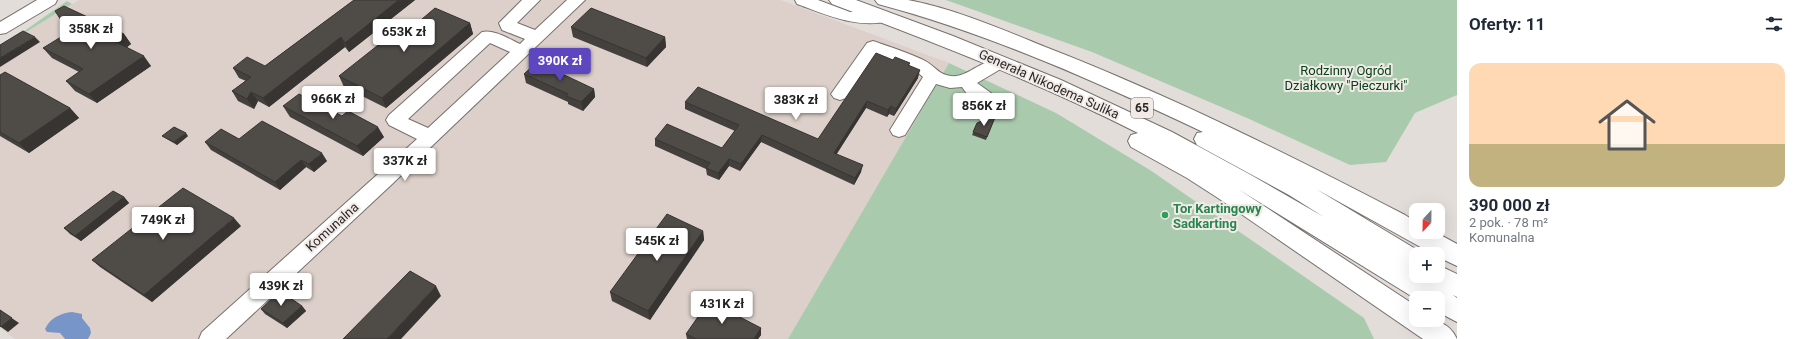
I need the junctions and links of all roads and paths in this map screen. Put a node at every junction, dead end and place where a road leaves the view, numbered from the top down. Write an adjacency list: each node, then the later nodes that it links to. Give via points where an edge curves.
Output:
1 (49, 0): 8 (street)
2 (532, 0): 9 (street, via 507,23 508,26)
3 (577, 0): 9 (street, Komunalna)
4 (803, 0): 6 (street, via 848,17)
5 (838, 0): 6 (highway, Generała Nikodema Sulika / 65)
6 (883, 6): 7 (highway, Generała Nikodema Sulika / 65); 18 (highway, Generała Nikodema Sulika / 65, via 968,32 1058,68 1128,100 1297,189); 19 (highway, via 952,19 1073,64 1288,163)
7 (913, 28): 11 (highway, via 963,54); 18 (highway, Generała Nikodema Sulika / 65, via 968,48 1123,117)
8 (0, 29)
9 (537, 38): 10 (street, Komunalna)
10 (522, 51): 17 (street, Komunalna); 17 (street, via 488,36 395,120)
11 (993, 66): 13 (street); 27 (highway, via 1057,97 1195,172)
12 (932, 76): 13 (street, via 950,82); 14 (street, via 921,66 873,47); 16 (street)
13 (966, 81): 15 (street, via 973,90)
14 (840, 94)
15 (985, 97)
16 (899, 130)
17 (430, 137): 26 (street, Komunalna)
18 (1383, 253): 20 (highway, Generała Nikodema Sulika / 65); 23 (highway, Generała Nikodema Sulika / 65)
19 (1457, 256)
20 (1409, 259)
21 (1445, 278): 22 (highway)
22 (1457, 286)
23 (1428, 291)
24 (1445, 304): 25 (highway, Generała Nikodema Sulika / 65)
25 (1457, 311)
26 (210, 339)
27 (1444, 339)

